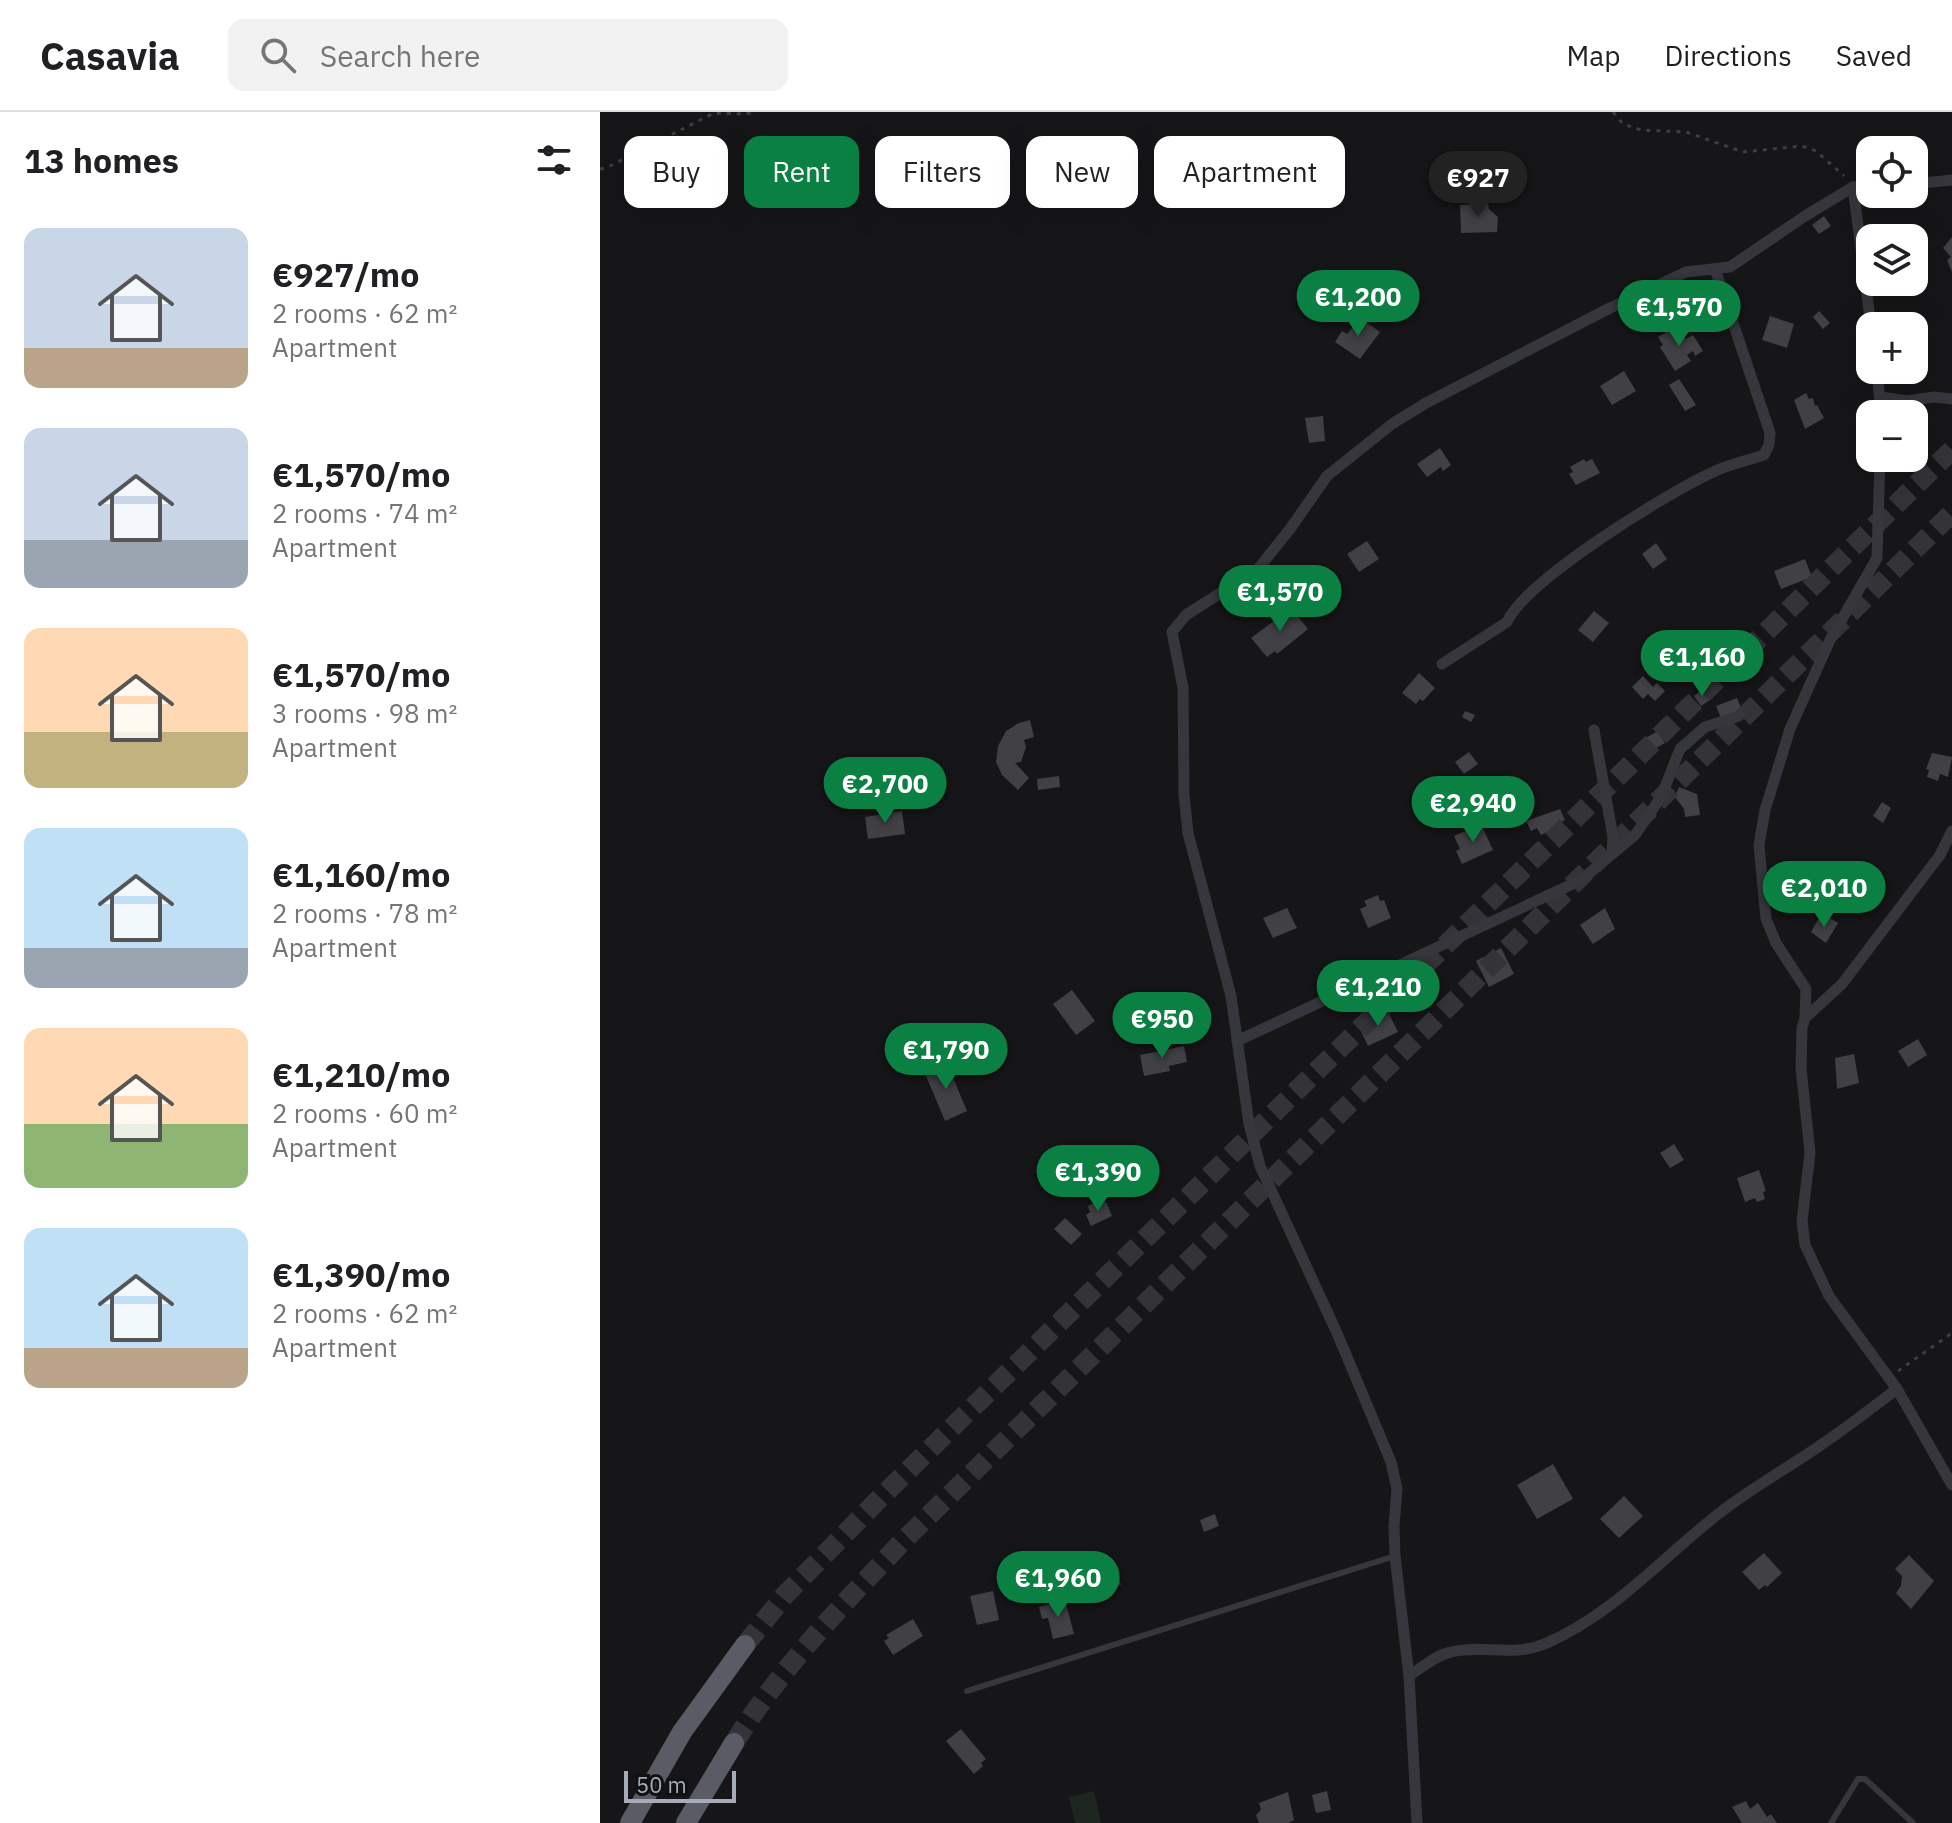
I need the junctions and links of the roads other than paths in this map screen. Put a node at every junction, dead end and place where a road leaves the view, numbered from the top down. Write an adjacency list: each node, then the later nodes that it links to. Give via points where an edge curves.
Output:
1 (1952, 180): 2 (street)
2 (1928, 183)
3 (1853, 187): 4 (street, via 1730,267); 5 (street)
4 (1715, 269): 10 (street, via 1770,433 1764,455 1713,472 1655,503 1537,587 1507,622); 16 (street, via 1686,272 1608,309 1392,424 1327,476 1258,569 1172,632 1183,688 1188,833 1231,996)
5 (1869, 312)
6 (1879, 384): 7 (street)
7 (1881, 397): 8 (street)
8 (1952, 399)
9 (1880, 472): 15 (street, via 1877,558 1830,640 1790,729 1759,845 1766,919 1806,989)
10 (1442, 664)
11 (1739, 716): 14 (street, via 1705,727 1680,749 1661,797 1635,835)
12 (1594, 730): 14 (street)
13 (1952, 831): 15 (street, via 1940,855 1842,984)
14 (1612, 854): 16 (street, via 1581,880)
15 (1805, 1018): 17 (street, via 1801,1068 1810,1153 1802,1221 1805,1245 1829,1296)
16 (1237, 1041): 19 (street, via 1260,1166 1391,1462 1397,1489)
17 (1897, 1389): 18 (street); 21 (street, via 1719,1512 1602,1611 1546,1643 1514,1652 1448,1652)
18 (1952, 1485)
19 (1395, 1556): 21 (street); 22 (lane)
20 (745, 1645): 24 (highway, via 682,1732)
21 (1409, 1676): 26 (street)
22 (967, 1691)
23 (734, 1743): 25 (highway)
24 (630, 1823)
25 (686, 1823)
26 (1417, 1823)
27 (1831, 1823): 28 (lane, via 1852,1785 1865,1779)
28 (1913, 1823)

